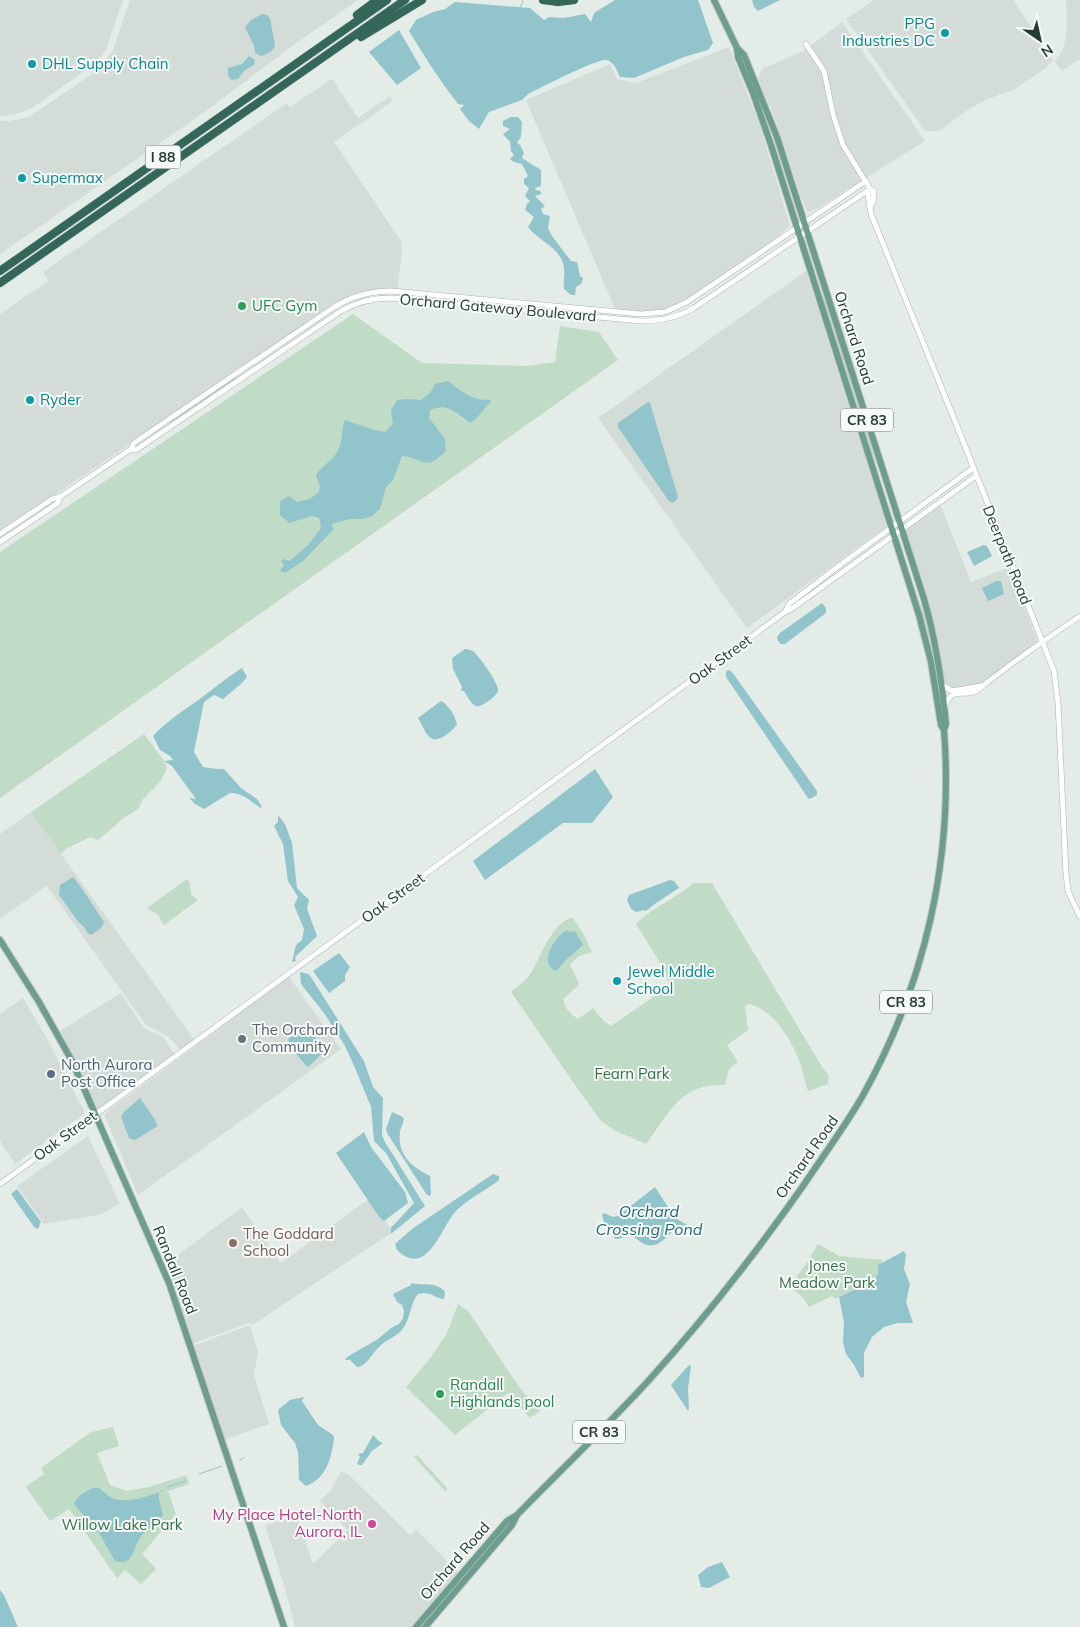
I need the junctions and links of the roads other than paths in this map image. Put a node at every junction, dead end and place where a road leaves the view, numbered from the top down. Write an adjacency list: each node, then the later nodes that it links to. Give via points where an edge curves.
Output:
1 (377, 0): 8 (highway)
2 (387, 0): 8 (highway, I 88)
3 (405, 0): 9 (highway, I 88)
4 (422, 0): 9 (highway, via 355,40)
5 (543, 0): 6 (highway)
6 (574, 0)
7 (714, 0): 11 (main road, Orchard Road / CR 83)
8 (326, 42): 18 (highway, I 88)
9 (342, 44): 19 (highway, I 88)
10 (806, 44): 12 (street, via 824,72 844,145)
11 (737, 48): 14 (main road, Orchard Road / CR 83, via 744,55 778,137); 15 (main road, Orchard Road / CR 83)
12 (866, 181): 13 (street); 14 (street, Orchard Gateway Boulevard)
13 (870, 189): 16 (street, Orchard Gateway Boulevard); 21 (street, Deerpath Road, via 871,214)
14 (805, 223): 15 (street, Orchard Gateway Boulevard); 16 (main road, Orchard Road / CR 83)
15 (797, 228): 17 (main road, Orchard Road / CR 83); 20 (street, Orchard Gateway Boulevard, via 687,302 661,313 641,314 392,291 358,296 340,304 283,342 134,443)
16 (808, 232): 17 (street, Orchard Gateway Boulevard); 24 (main road, Orchard Road / CR 83)
17 (800, 237): 20 (street, Orchard Gateway Boulevard, via 694,308 662,320 642,321 392,298 363,301 341,311 136,450); 25 (main road, Orchard Road / CR 83)
18 (0, 271)
19 (0, 283)
20 (131, 449): 23 (street, Orchard Gateway Boulevard)
21 (974, 468): 22 (street, Deerpath Road); 24 (street, Oak Street)
22 (976, 476): 26 (street, Oak Street); 32 (street, Deerpath Road)
23 (60, 497): 27 (street, Orchard Gateway Boulevard); 29 (street, Orchard Gateway Boulevard, via 58,503)
24 (899, 522): 25 (street, Oak Street); 26 (main road, Orchard Road / CR 83)
25 (892, 528): 28 (main road, Orchard Road / CR 83); 30 (street, Oak Street, via 789,604)
26 (902, 530): 28 (street, Oak Street); 33 (main road, Orchard Road / CR 83, via 927,609)
27 (0, 534)
28 (894, 536): 30 (street, Oak Street); 36 (main road, Orchard Road / CR 83, via 928,650)
29 (0, 542)
30 (785, 612): 39 (street, Oak Street)
31 (1080, 616): 32 (street)
32 (1042, 643): 34 (street); 37 (street, Deerpath Road, via 1054,671 1056,685 1068,891)
33 (942, 684): 34 (street, via 952,691); 35 (main road, Orchard Road / CR 83)
34 (981, 686): 35 (street, via 953,694)
35 (945, 708): 36 (main road, Orchard Road / CR 83)
36 (944, 730): 41 (main road, Orchard Road / CR 83, via 945,818 933,911 908,999 872,1079 794,1198 710,1310 649,1379)
37 (1080, 917)
38 (0, 940): 39 (main road, Randall Road, via 40,1002)
39 (96, 1114): 40 (street, Oak Street); 42 (main road, Randall Road, via 169,1282)
40 (0, 1184)
41 (517, 1515): 43 (main road, Orchard Road, via 493,1536); 44 (main road, Orchard Road / CR 83)
42 (284, 1627)
43 (416, 1627)
44 (425, 1627)

